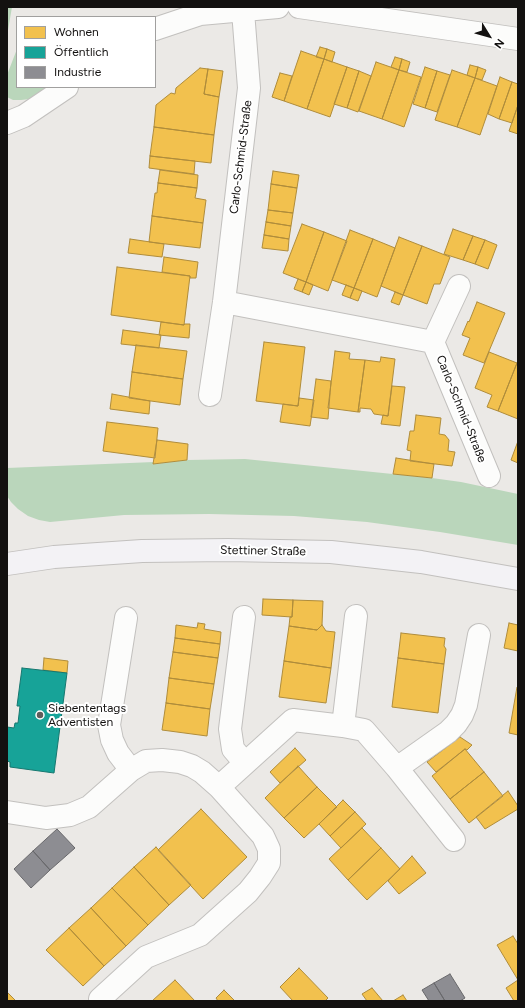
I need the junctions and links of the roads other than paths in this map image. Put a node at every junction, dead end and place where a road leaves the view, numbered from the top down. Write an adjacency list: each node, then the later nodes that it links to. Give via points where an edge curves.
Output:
1 (278, 7): 3 (street)
2 (299, 7): 4 (street)
3 (243, 11): 5 (street, via 200,14); 10 (street, Carlo-Schmid-Straße, via 249,88)
4 (392, 14): 6 (street)
5 (156, 29)
6 (518, 39)
7 (66, 88): 8 (street, via 24,116)
8 (7, 123)
9 (459, 286): 11 (street, Carlo-Schmid-Straße)
10 (224, 302): 11 (street, Carlo-Schmid-Straße); 12 (street, Carlo-Schmid-Straße)
11 (434, 342): 13 (street, Carlo-Schmid-Straße)
12 (210, 395)
13 (489, 476)
14 (7, 564): 15 (street, Stettiner Straße, via 54,557 142,551 331,552 421,562)
15 (518, 579)
16 (356, 616): 20 (street)
17 (244, 617): 21 (street, via 230,730 233,749)
18 (126, 618): 23 (street, via 109,725 118,753)
19 (479, 635): 22 (street, via 466,706 462,715 448,732)
20 (343, 726): 21 (street, via 293,720); 22 (street, via 364,730)
21 (245, 763): 24 (street)
22 (397, 768): 26 (street)
23 (131, 770): 24 (street, via 146,761 180,762 202,772); 25 (street, via 89,807 70,815 46,818)
24 (219, 787): 27 (street, via 264,836 269,849 269,863 248,892 200,935 146,957)
25 (7, 812)
26 (454, 840)
27 (100, 999)

